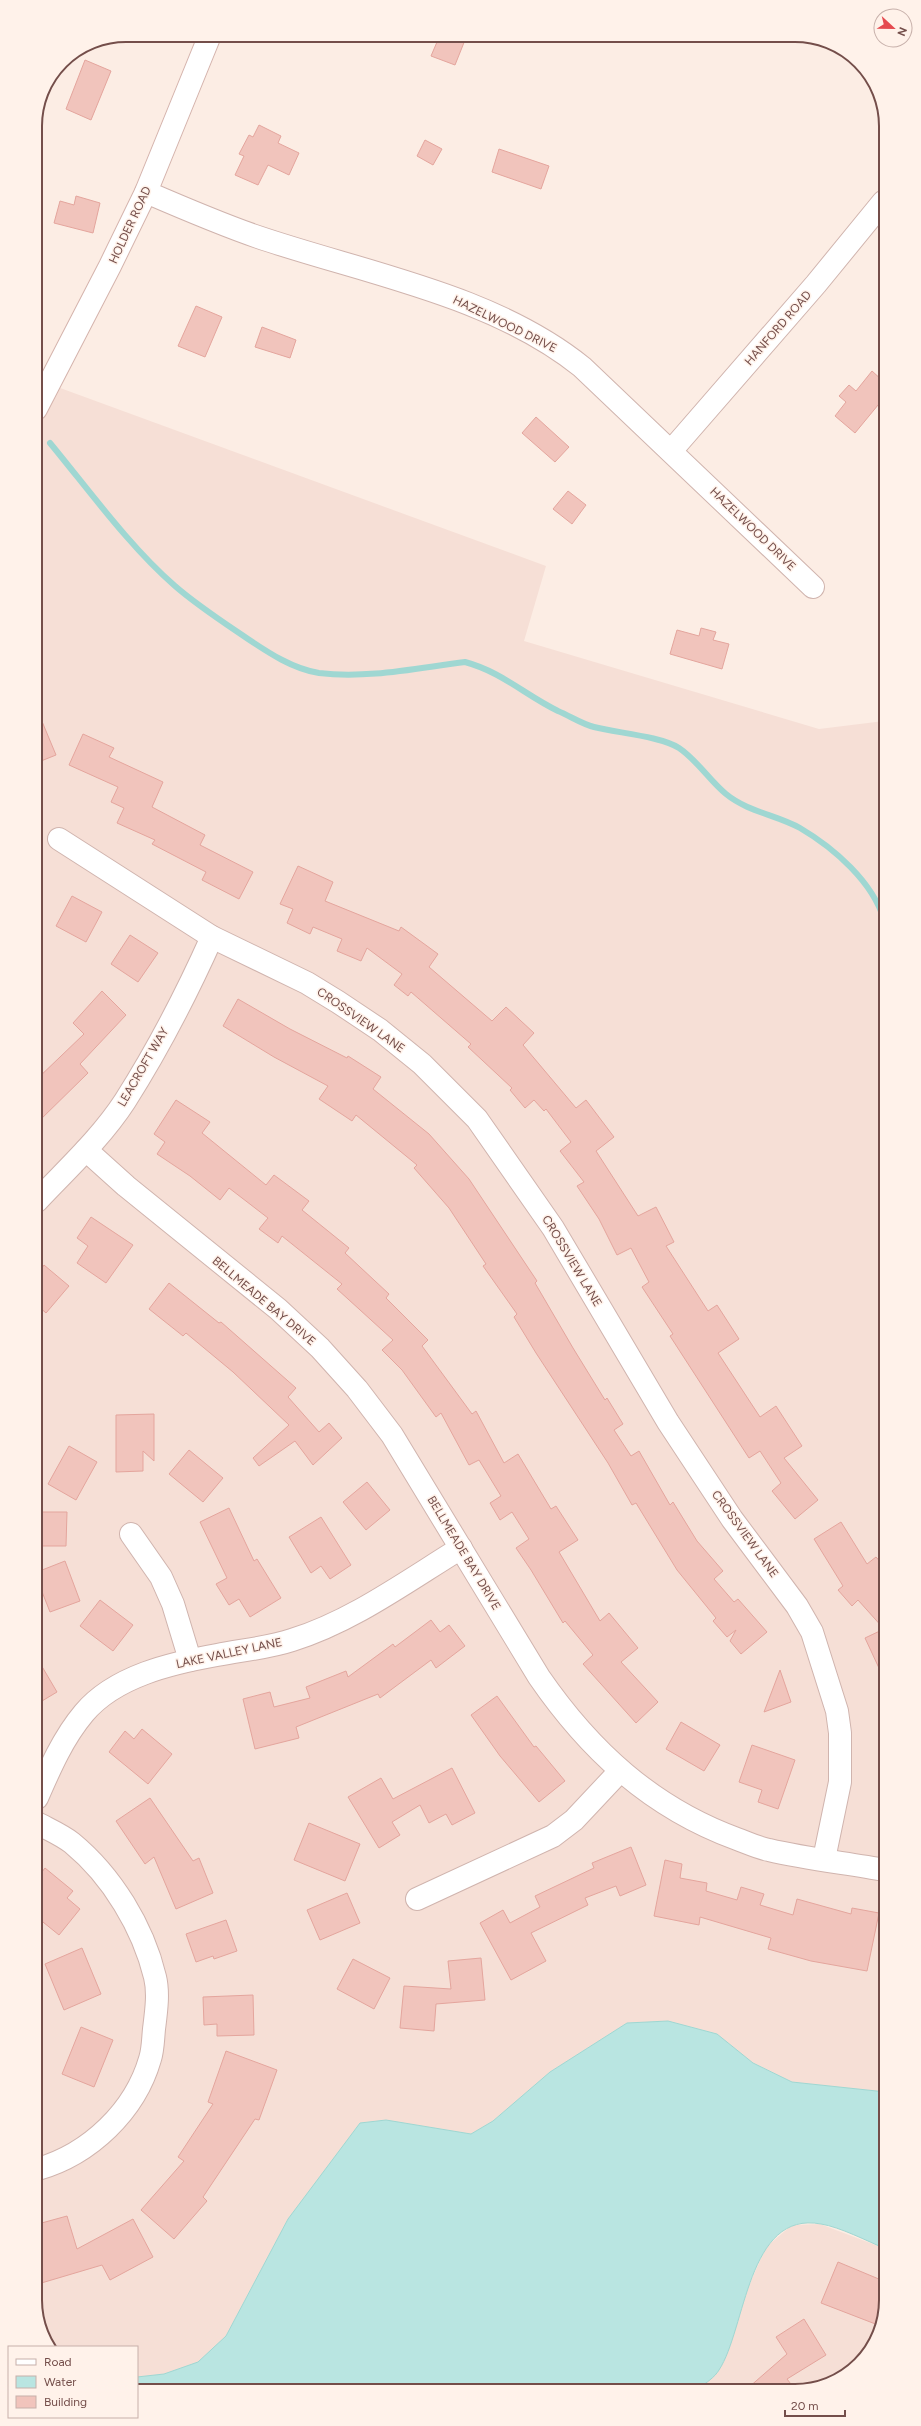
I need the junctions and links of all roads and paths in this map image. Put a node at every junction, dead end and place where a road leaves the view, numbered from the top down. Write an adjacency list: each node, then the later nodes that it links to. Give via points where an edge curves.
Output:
1 (207, 42): 2 (street, HOLDER ROAD)
2 (146, 192): 4 (street, HOLDER ROAD); 5 (street, HAZELWOOD DRIVE, via 258,237 453,298 550,343 582,367)
3 (879, 207): 5 (street, HANFORD ROAD, via 816,284)
4 (42, 397)
5 (671, 451): 6 (street, HAZELWOOD DRIVE)
6 (813, 587)
7 (59, 839): 8 (street, CROSSVIEW LANE)
8 (212, 937): 9 (street, LEACROFT WAY, via 196,972 124,1102); 17 (street, CROSSVIEW LANE, via 326,994 380,1030 422,1064 477,1119 553,1228 668,1422 732,1519 797,1606 812,1632 837,1711 840,1733 840,1782)
9 (86, 1150): 10 (street, LEACROFT WAY); 12 (street, BELLMEADE BAY DRIVE, via 132,1191 278,1309 320,1348 357,1389 392,1435)
10 (42, 1196)
11 (131, 1534): 13 (street, via 161,1576 173,1604)
12 (461, 1548): 13 (street, LAKE VALLEY LANE, via 325,1628 290,1641); 14 (street, BELLMEADE BAY DRIVE, via 562,1710 590,1743)
13 (190, 1660): 15 (street, LAKE VALLEY LANE, via 130,1680 107,1693 85,1712 60,1750)
14 (620, 1771): 17 (street, BELLMEADE BAY DRIVE, via 652,1795 709,1828 768,1850); 19 (street, via 574,1820 553,1836)
15 (42, 1788)
16 (42, 1825): 20 (street, via 71,1842 97,1868 123,1902 144,1942 156,1979 156,2008 150,2058 137,2092 114,2122 83,2148)
17 (824, 1859): 18 (street, BELLMEADE BAY DRIVE)
18 (879, 1869)
19 (416, 1899)
20 (42, 2168)

